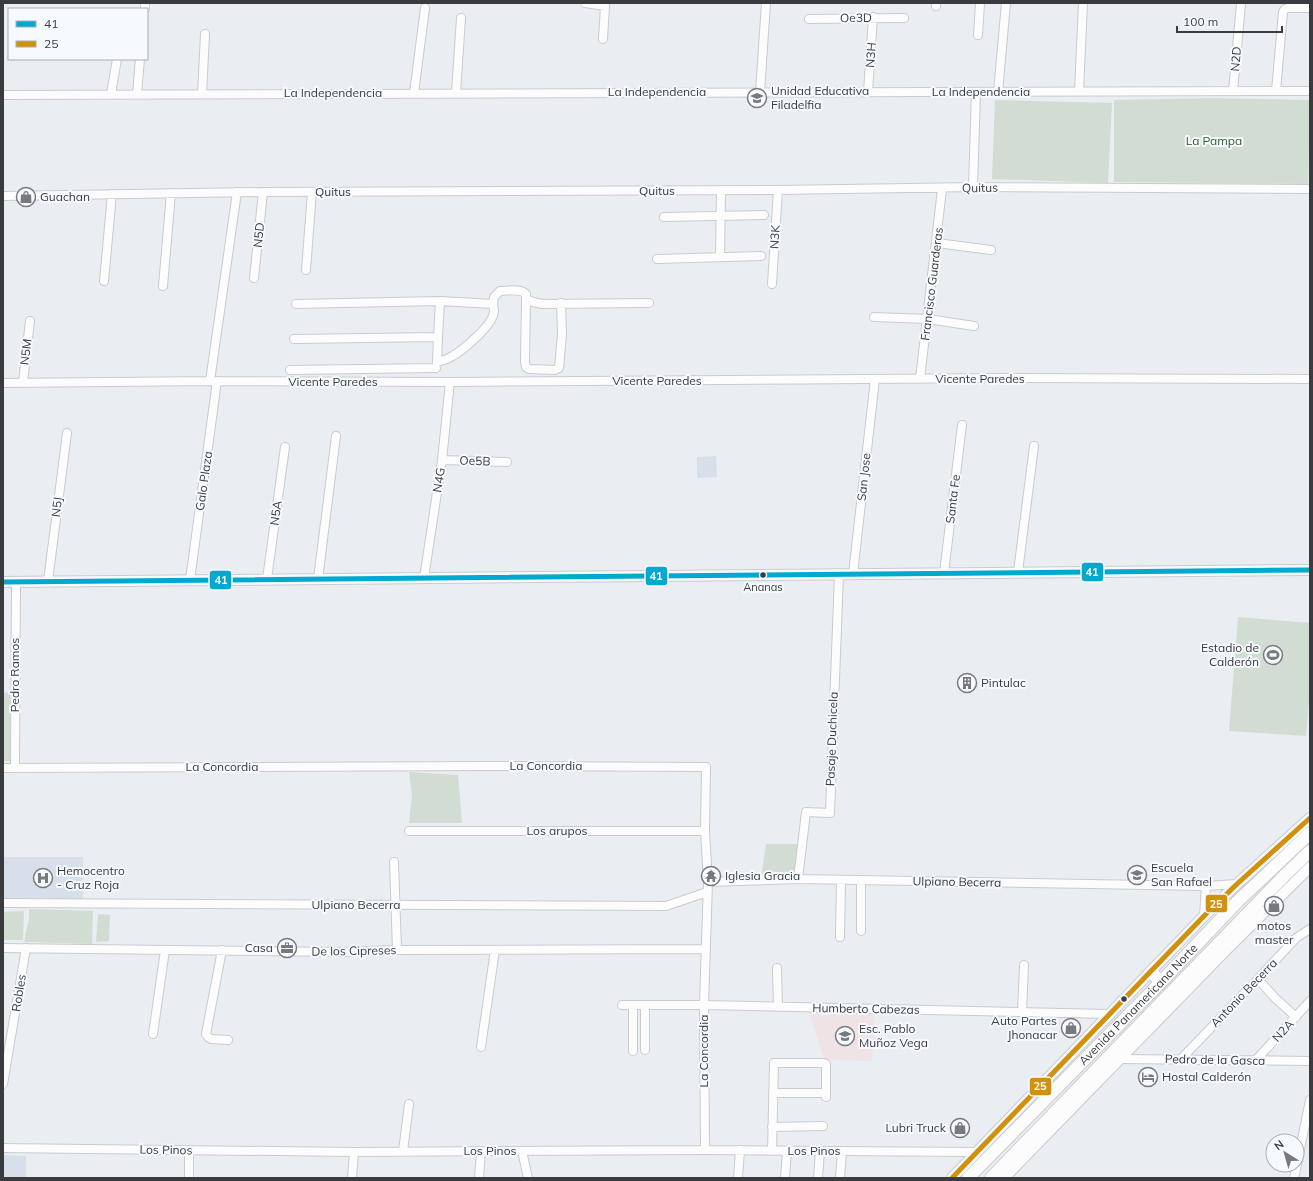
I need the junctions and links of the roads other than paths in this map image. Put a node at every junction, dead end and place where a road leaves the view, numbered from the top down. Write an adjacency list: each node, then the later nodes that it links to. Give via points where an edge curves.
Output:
1 (585, 3): 15 (street, via 605,6)
2 (766, 3): 22 (street)
3 (980, 3): 14 (street)
4 (1006, 3): 25 (street)
5 (1083, 3): 19 (street)
6 (1241, 4): 20 (street, N2D)
7 (425, 8): 26 (street)
8 (1310, 8): 18 (street, via 1288,8 1283,12)
9 (461, 18): 27 (street)
10 (873, 18): 11 (street, Oe3D); 12 (street, Oe3D); 23 (street, N3H)
11 (904, 18)
12 (809, 19)
13 (205, 34): 31 (street)
14 (978, 35)
15 (603, 39)
16 (116, 60): 29 (street)
17 (140, 60): 30 (street)
18 (1276, 90): 20 (street, La Independencia); 21 (street, La Independencia)
19 (1079, 91): 20 (street, La Independencia); 25 (street, La Independencia)
20 (1233, 91)
21 (1310, 91)
22 (760, 92): 23 (street, La Independencia); 27 (street, La Independencia)
23 (868, 92): 24 (street, La Independencia)
24 (976, 92): 25 (street, La Independencia); 32 (street)
25 (998, 92)
26 (414, 93): 27 (street, La Independencia); 31 (street, La Independencia)
27 (456, 93)
28 (3, 94): 29 (street, La Independencia)
29 (111, 94): 30 (street, La Independencia)
30 (137, 94): 31 (street, La Independencia)
31 (202, 94)
32 (973, 187): 33 (street, Quitus); 34 (street, Quitus)
33 (942, 188): 35 (street, Quitus); 46 (street, Francisco Guarderas)
34 (1310, 189)
35 (778, 190): 36 (street, Quitus); 54 (street, N3K)
36 (721, 191): 39 (street, Quitus); 44 (street)
37 (237, 192): 38 (street, Quitus); 40 (street, Quitus); 73 (street, Galo Plaza)
38 (263, 192): 39 (street, Quitus); 52 (street, N5D)
39 (312, 192): 51 (street)
40 (171, 193): 41 (street, Quitus); 55 (street)
41 (112, 194): 42 (street, Quitus); 53 (street)
42 (3, 196)
43 (764, 215): 44 (street)
44 (721, 216): 45 (street); 49 (street)
45 (664, 217)
46 (937, 243): 47 (street); 63 (street, Francisco Guarderas)
47 (991, 250)
48 (761, 256): 49 (street)
49 (720, 257): 50 (street)
50 (657, 259)
51 (306, 270)
52 (254, 278)
53 (104, 281)
54 (772, 284)
55 (163, 286)
56 (526, 299): 58 (street, via 542,304); 58 (street, via 525,362 529,369 559,368); 61 (street, via 524,292 500,291)
57 (440, 301): 60 (street); 61 (street); 66 (street)
58 (561, 303): 59 (street)
59 (649, 303)
60 (296, 304)
61 (492, 304): 68 (street, via 494,311 483,330 457,353)
62 (874, 317): 63 (street)
63 (928, 319): 65 (street); 71 (street, Francisco Guarderas)
64 (30, 321): 74 (street, N5M)
65 (974, 326)
66 (438, 337): 67 (street); 68 (street)
67 (294, 339)
68 (437, 365): 69 (street); 75 (street)
69 (290, 370)
70 (875, 379): 71 (street, Vicente Paredes); 76 (street, Vicente Paredes); 89 (street, San Jose)
71 (920, 379): 72 (street, Vicente Paredes)
72 (1310, 379)
73 (214, 381): 74 (street, Vicente Paredes); 75 (street, Vicente Paredes); 93 (street, Galo Plaza)
74 (23, 382): 77 (street, Vicente Paredes)
75 (436, 382): 76 (street, Vicente Paredes)
76 (450, 382): 83 (street, N4G)
77 (3, 383)
78 (962, 425): 87 (street, Santa Fe)
79 (67, 433): 96 (street, N5J)
80 (336, 436): 92 (street)
81 (1034, 446): 86 (street)
82 (285, 447): 91 (street, N5A)
83 (442, 460): 84 (street, Oe5B); 90 (street, N4G)
84 (507, 462)
85 (1310, 570): 86 (main road)
86 (1018, 572): 87 (main road)
87 (944, 573): 89 (main road)
88 (838, 574): 89 (main road); 90 (main road); 106 (street, Pasaje Duchicela, via 830,813 806,812)
89 (853, 574)
90 (424, 578): 92 (main road)
91 (267, 579): 92 (main road); 93 (main road)
92 (318, 579)
93 (190, 580): 96 (main road)
94 (3, 582): 95 (main road)
95 (16, 582): 96 (main road); 98 (street, Pedro Ramos)
96 (48, 582)
97 (3, 768): 98 (street, La Concordia)
98 (15, 768): 101 (street, La Concordia, via 706,767)
99 (1310, 818): 110 (main road, Avenida Panamericana Norte)
100 (409, 831): 101 (street, Los arupos)
101 (705, 831): 109 (street, La Concordia)
102 (1310, 833): 130 (highway, Avenida Panamericana Norte, via 1238,900)
103 (1310, 851): 139 (highway, Avenida Panamericana Norte)
104 (394, 862): 114 (street)
105 (1310, 867): 139 (main road, Avenida Panamericana Norte)
106 (798, 880): 107 (street, Ulpiano Becerra); 109 (street, Ulpiano Becerra)
107 (841, 880): 108 (street, Ulpiano Becerra); 118 (street)
108 (861, 880): 111 (street, Ulpiano Becerra); 117 (street)
109 (708, 882): 112 (street, La Concordia)
110 (1237, 884): 111 (street, Ulpiano Becerra); 115 (main road, Avenida Panamericana Norte)
111 (1206, 886): 115 (street)
112 (708, 892): 114 (street, Ulpiano Becerra, via 666,906); 121 (street, La Concordia)
113 (3, 903): 114 (street, Ulpiano Becerra)
114 (396, 905): 124 (street)
115 (1204, 916): 128 (main road, Avenida Panamericana Norte)
116 (1310, 929): 129 (street, Antonio Becerra, via 1296,938)
117 (861, 931)
118 (840, 937)
119 (3, 948): 120 (street, De los Cipreses)
120 (26, 948): 122 (street, De los Cipreses); 150 (street, Robles)
121 (704, 949): 125 (street, De los Cipreses); 135 (street, La Concordia)
122 (165, 950): 123 (street, De los Cipreses); 141 (street)
123 (222, 950): 124 (street, De los Cipreses); 142 (street, via 206,1034 211,1039)
124 (396, 950): 125 (street, De los Cipreses)
125 (495, 950): 143 (street)
126 (1024, 965): 137 (street)
127 (777, 968): 136 (street)
128 (1151, 972): 130 (highway); 138 (main road, Avenida Panamericana Norte)
129 (1258, 979): 140 (street); 147 (street, Antonio Becerra)
130 (1161, 982): 179 (highway, Avenida Panamericana Norte)
131 (1310, 1001): 140 (street, N2A)
132 (622, 1005): 133 (street, Humberto Cabezas)
133 (633, 1005): 134 (street, Humberto Cabezas); 145 (street)
134 (645, 1005): 135 (street, Humberto Cabezas); 144 (street)
135 (704, 1005): 136 (street, Humberto Cabezas); 159 (street, La Concordia)
136 (778, 1007): 137 (street, Humberto Cabezas)
137 (1022, 1012): 138 (street, Humberto Cabezas)
138 (1110, 1014): 169 (main road, Avenida Panamericana Norte)
139 (1155, 1016): 146 (main road, Avenida Panamericana Norte); 180 (highway, Avenida Panamericana Norte)
140 (1296, 1017): 148 (street, N2A)
141 (153, 1034)
142 (228, 1040)
143 (481, 1047)
144 (645, 1050)
145 (633, 1051)
146 (1120, 1059): 147 (street, Pedro de la Gasca); 181 (main road, Avenida Panamericana Norte)
147 (1180, 1060): 148 (street, Pedro de la Gasca)
148 (1256, 1060): 149 (street, Pedro de la Gasca)
149 (1310, 1062)
150 (3, 1080)
151 (773, 1093): 151 (street, via 826,1095 826,1064 774,1063); 155 (street)
152 (1310, 1100): 156 (street)
153 (409, 1104): 161 (street)
154 (823, 1126): 155 (street)
155 (772, 1127): 164 (street)
156 (1303, 1133)
157 (3, 1148): 158 (street, Los Pinos)
158 (189, 1150): 168 (street, Los Pinos); 170 (street)
159 (705, 1150): 160 (street, Los Pinos); 163 (street, Los Pinos)
160 (740, 1150): 164 (street, Los Pinos); 174 (street)
161 (403, 1151): 162 (street, Los Pinos); 168 (street, Los Pinos)
162 (481, 1151): 163 (street, Los Pinos); 172 (street)
163 (522, 1151): 173 (street)
164 (772, 1151): 165 (street, Los Pinos)
165 (787, 1151): 166 (street, Los Pinos); 175 (street)
166 (820, 1151): 167 (street, Los Pinos); 176 (street)
167 (842, 1151): 169 (street, Los Pinos); 177 (street)
168 (354, 1152): 171 (street)
169 (978, 1152): 178 (main road, Avenida Panamericana Norte)
170 (189, 1178)
171 (352, 1178)
172 (479, 1178)
173 (528, 1178)
174 (738, 1178)
175 (785, 1178)
176 (818, 1178)
177 (840, 1178)
178 (952, 1178)
179 (968, 1178)
180 (991, 1178)
181 (1004, 1178)

